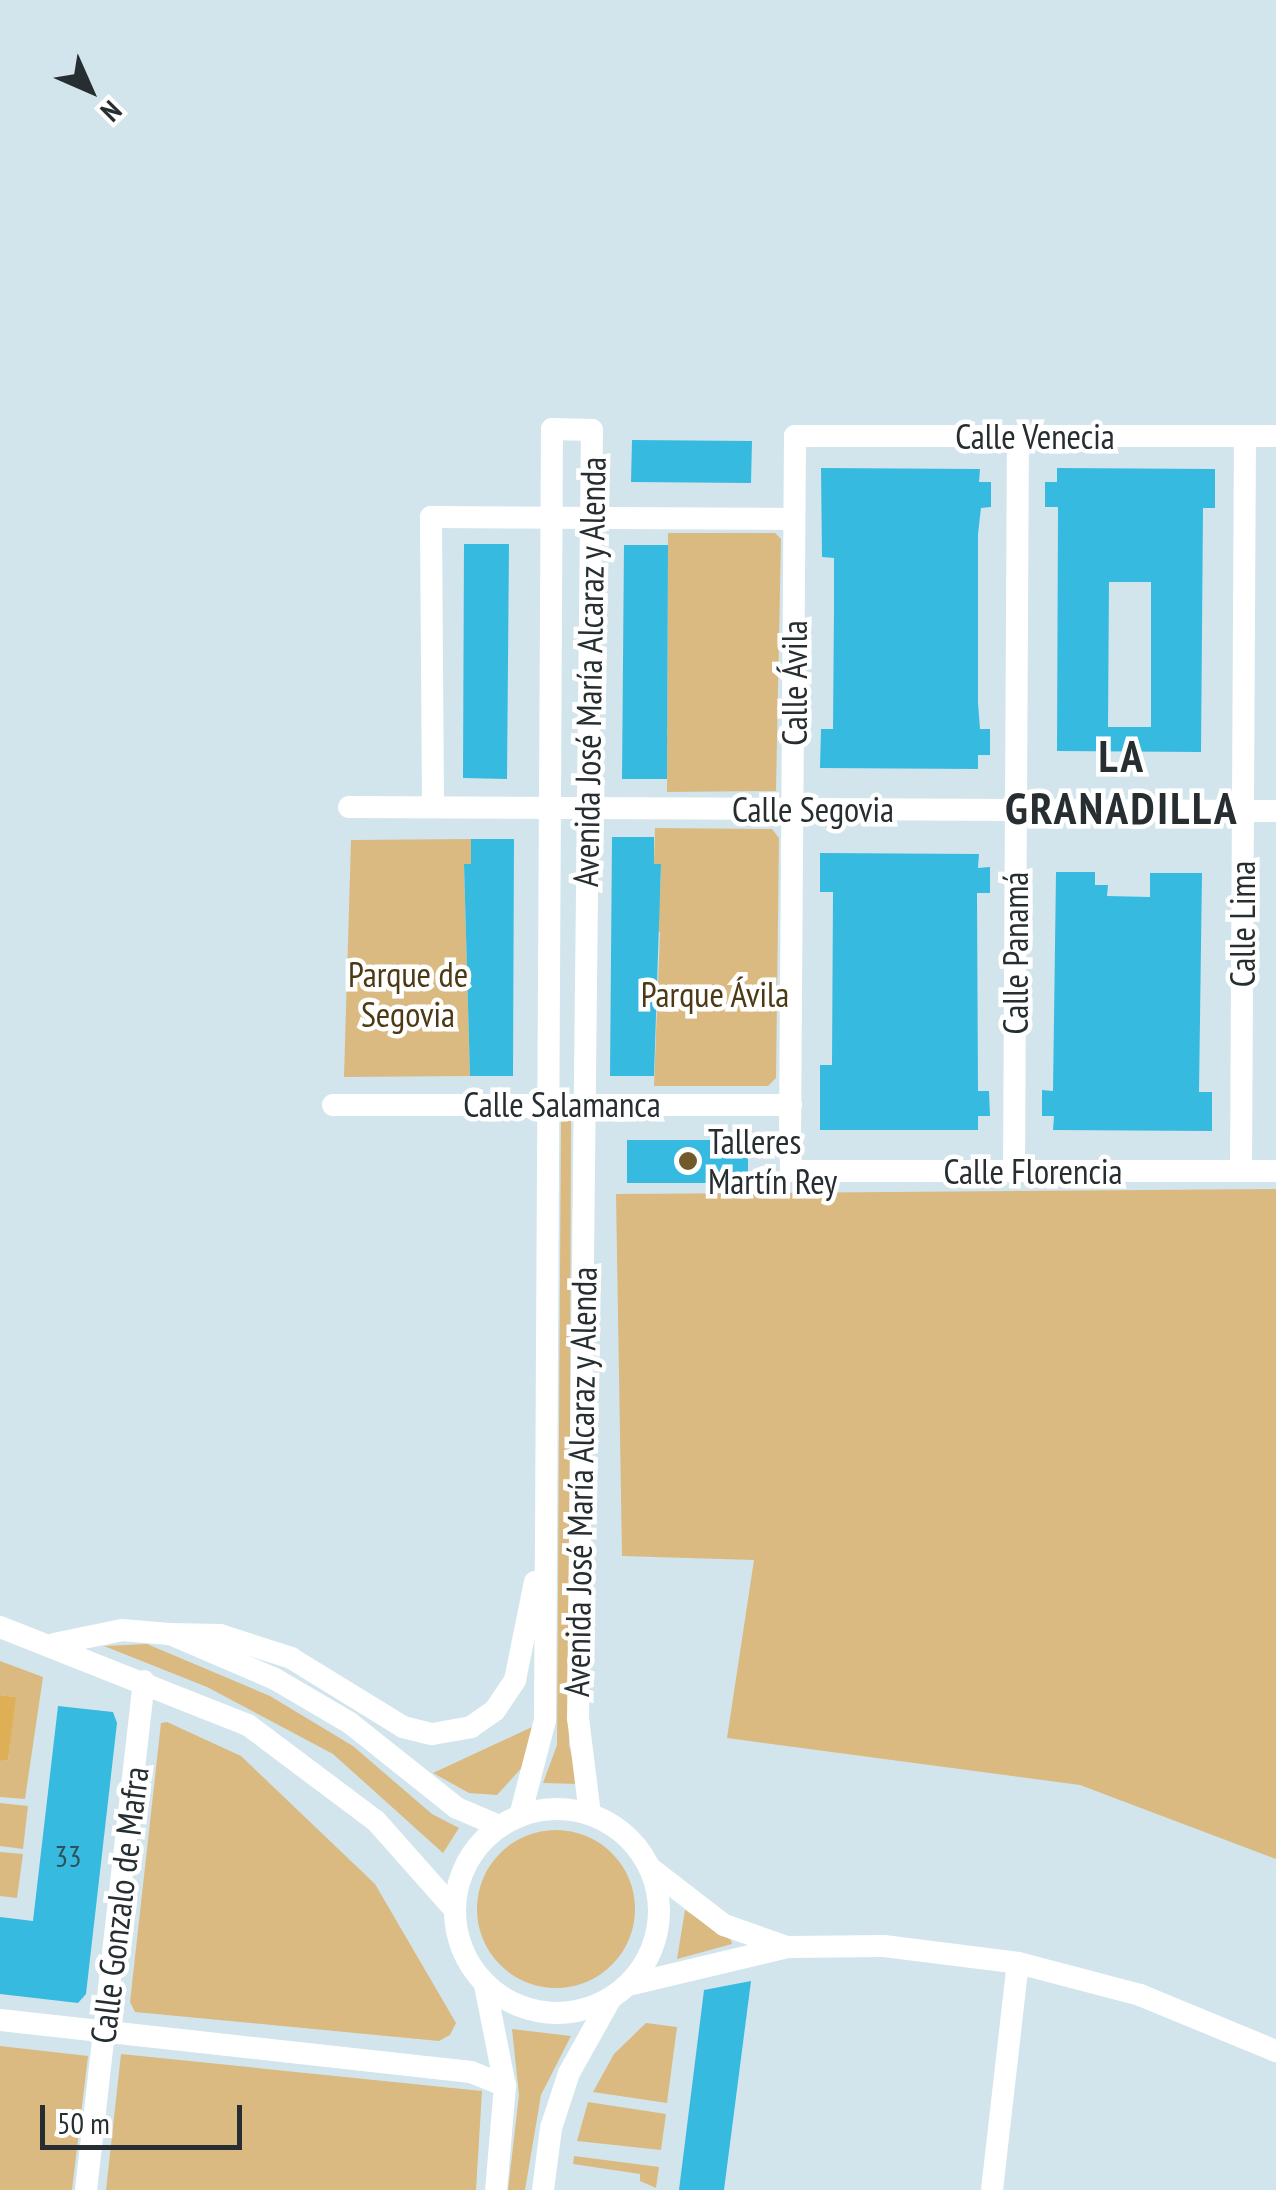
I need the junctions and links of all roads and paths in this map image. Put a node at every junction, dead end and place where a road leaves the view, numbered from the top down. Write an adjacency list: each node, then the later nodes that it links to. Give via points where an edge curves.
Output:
1 (794, 436): 2 (street, Calle Venecia); 7 (street, Calle Ávila)
2 (1018, 436): 3 (street, Calle Venecia); 13 (street, Calle Panamá)
3 (1245, 436): 4 (street, Calle Venecia); 14 (street, Calle Lima)
4 (1276, 436)
5 (552, 518): 6 (street); 6 (street, Avenida José María Alcaraz y Alenda, via 552,429 592,430); 9 (street, via 431,517); 10 (street, Avenida José María Alcaraz y Alenda)
6 (591, 518): 7 (street); 11 (street, Avenida José María Alcaraz y Alenda)
7 (794, 519): 12 (street, Calle Ávila)
8 (349, 807): 9 (street, Calle Segovia)
9 (433, 807): 10 (street, Calle Segovia)
10 (550, 808): 11 (street, Calle Segovia); 16 (street, Avenida José María Alcaraz y Alenda)
11 (588, 808): 12 (street, Calle Segovia); 17 (street, Avenida José María Alcaraz y Alenda)
12 (794, 809): 13 (street, Calle Segovia); 19 (street, Calle Ávila)
13 (1016, 810): 14 (street, Calle Segovia); 21 (street, Calle Panamá)
14 (1242, 811): 15 (street, Calle Segovia); 22 (street, Calle Lima)
15 (1276, 812)
16 (548, 1104): 17 (street, Calle Salamanca); 18 (street, Calle Salamanca); 24 (street, Avenida José María Alcaraz y Alenda)
17 (584, 1104): 19 (street, Calle Salamanca); 29 (street, Avenida José María Alcaraz y Alenda, via 578,1718)
18 (334, 1105)
19 (791, 1105): 20 (street, Calle Ávila)
20 (790, 1171): 21 (street, Calle Florencia)
21 (1014, 1171): 22 (street, Calle Florencia)
22 (1241, 1171): 23 (street, Calle Florencia)
23 (1276, 1172)
24 (546, 1530): 26 (street, Avenida José María Alcaraz y Alenda, via 516,1680 495,1710 470,1727 432,1734 403,1727 291,1658 220,1635); 30 (street, Avenida José María Alcaraz y Alenda, via 544,1720)
25 (0, 1627): 27 (street)
26 (170, 1634): 27 (street, Avenida José María Alcaraz y Alenda, via 122,1630); 30 (street, via 276,1679 350,1723 458,1808)
27 (52, 1644): 28 (street)
28 (144, 1680): 32 (street, via 248,1725 319,1773 376,1821); 38 (street, Calle Gonzalo de Mafra)
29 (590, 1814): 30 (street, via 544,1810); 31 (street, via 615,1827)
30 (510, 1821): 32 (street, via 476,1848 460,1877)
31 (650, 1868): 33 (street, via 724,1924); 36 (street, via 659,1902 656,1937)
32 (454, 1909): 35 (street, via 462,1950)
33 (788, 1948): 34 (street, via 884,1946); 36 (street)
34 (1018, 1962): 39 (street, via 1140,1994); 44 (street)
35 (485, 1985): 36 (street, via 513,2004 546,2014 580,2012); 40 (street)
36 (620, 1992): 43 (street, via 569,2072 551,2128)
37 (0, 2020): 38 (street)
38 (104, 2032): 40 (street, via 471,2072); 41 (street, Calle Gonzalo de Mafra)
39 (1276, 2051)
40 (505, 2086): 42 (street)
41 (86, 2190)
42 (496, 2190)
43 (543, 2190)
44 (992, 2190)

